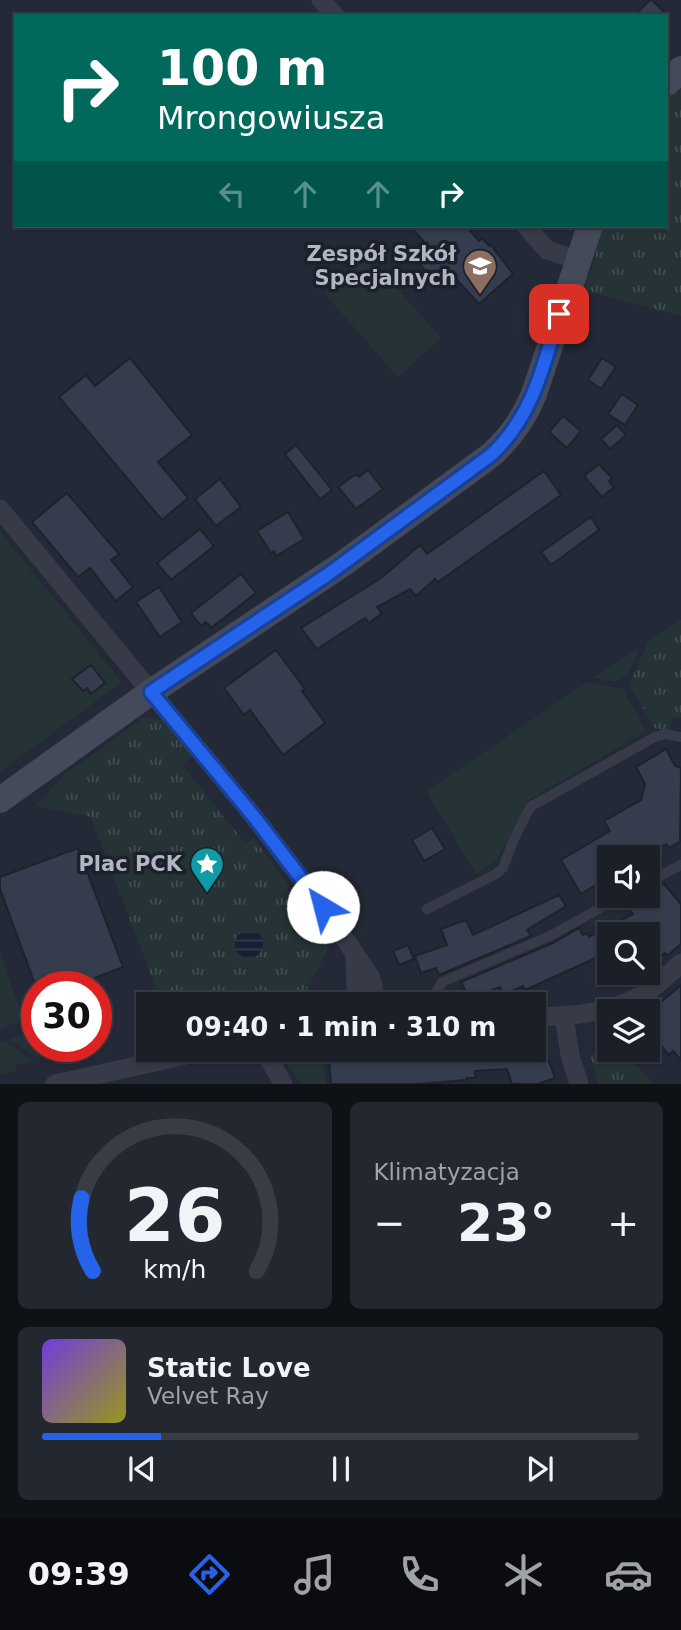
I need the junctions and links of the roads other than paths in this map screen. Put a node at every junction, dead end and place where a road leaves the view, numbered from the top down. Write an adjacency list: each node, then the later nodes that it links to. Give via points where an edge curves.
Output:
1 (321, 0): 2 (street)
2 (333, 14)
3 (681, 69): 4 (street)
4 (668, 82)
5 (528, 228): 7 (street, via 547,250)
6 (589, 228): 7 (street)
7 (578, 260): 9 (street, via 534,394 508,440 344,563)
8 (0, 509): 9 (street)
9 (151, 692): 11 (street); 16 (street, via 262,827)
10 (681, 737): 15 (lane, via 655,737 530,807 503,868)
11 (0, 800)
12 (681, 865): 13 (lane)
13 (660, 876)
14 (600, 908): 20 (lane, via 550,936 442,982)
15 (427, 909)
16 (354, 955): 18 (street); 19 (street, via 370,976)
17 (681, 963): 21 (street, via 642,995 619,1006)
18 (355, 992)
19 (373, 992)
20 (436, 992)
21 (564, 1016): 22 (street); 27 (street)
22 (546, 1017)
23 (155, 1062): 25 (street)
24 (271, 1062): 26 (street)
25 (55, 1084)
26 (283, 1084)
27 (579, 1084)

